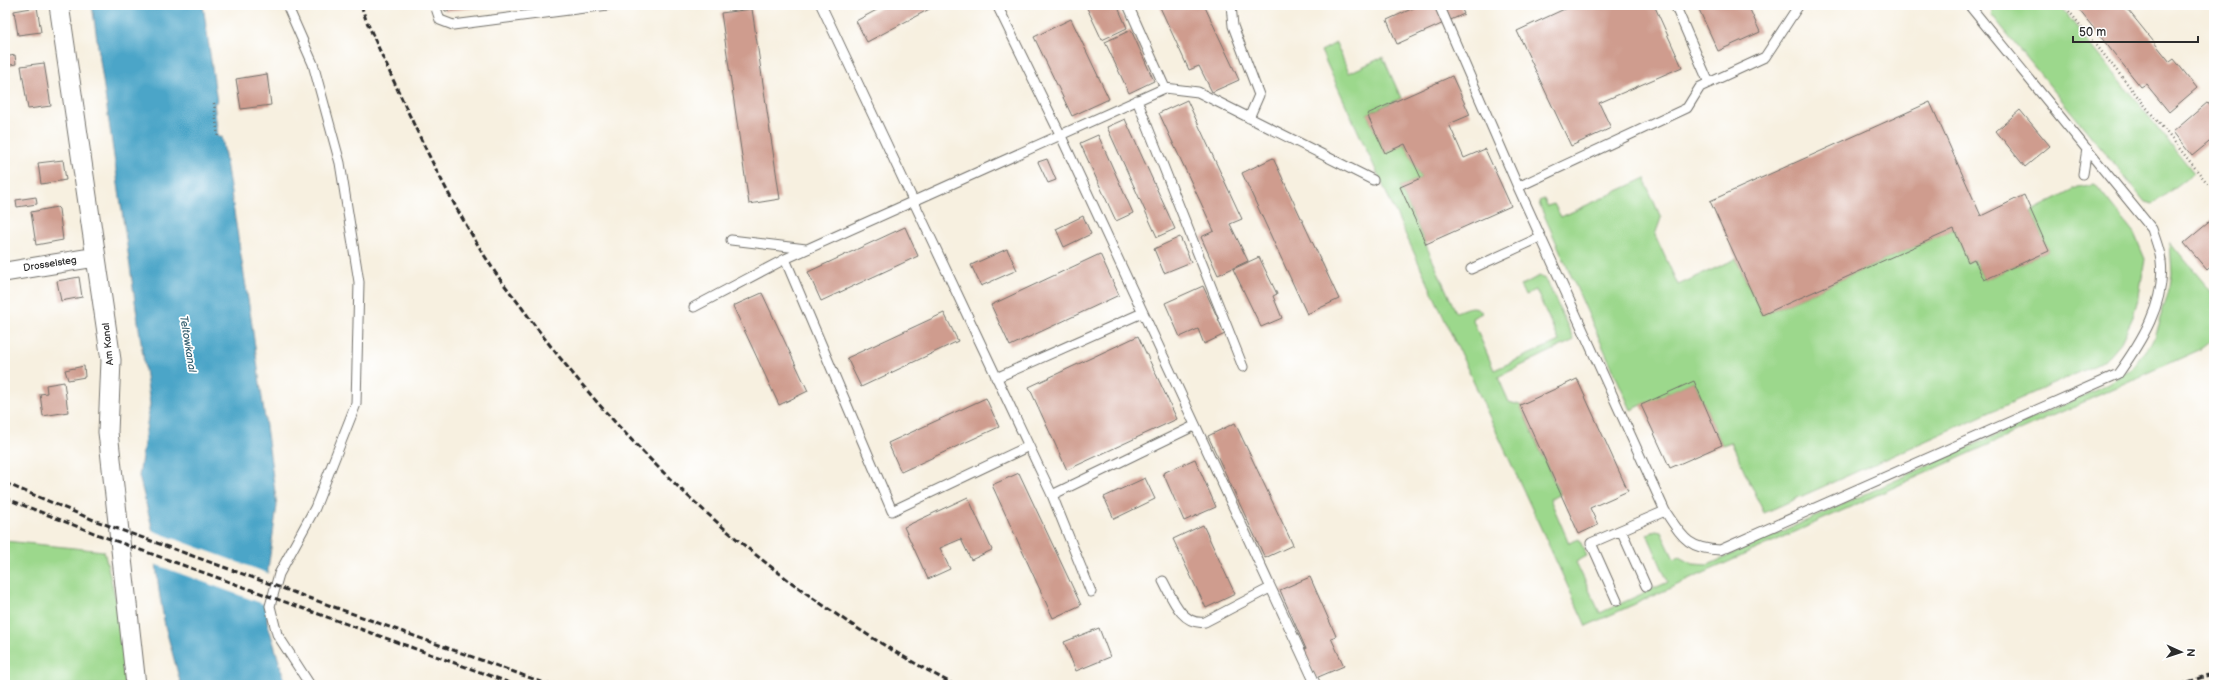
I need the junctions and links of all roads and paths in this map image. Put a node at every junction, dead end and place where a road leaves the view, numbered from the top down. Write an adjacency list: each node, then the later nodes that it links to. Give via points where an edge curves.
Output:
1 (59, 5): 30 (street, Am Kanal)
2 (287, 5): 49 (lane, via 313,64 340,163 359,282 356,404 315,508 279,574 270,606 277,634)
3 (435, 5): 4 (lane, via 440,20 453,25)
4 (608, 5)
5 (821, 5): 26 (lane)
6 (997, 5): 19 (lane)
7 (1128, 5): 15 (lane)
8 (1230, 5): 18 (lane, via 1233,26 1259,95)
9 (1439, 5): 25 (lane)
10 (1675, 5): 14 (lane)
11 (1800, 5): 14 (lane, via 1765,57)
12 (1969, 5): 21 (lane)
13 (2064, 5): 24 (path)
14 (1709, 83): 25 (lane, via 1700,87 1687,108)
15 (1165, 88): 16 (lane); 18 (lane, via 1198,92)
16 (1137, 100): 19 (lane); 36 (lane)
17 (214, 103): 20 (path)
18 (1249, 118): 23 (lane)
19 (1060, 134): 26 (lane); 35 (lane)
20 (218, 138)
21 (2087, 149): 22 (lane); 41 (lane, via 2152,228 2161,262 2160,286 2153,312 2135,351 2118,374 1720,550 1704,550 1684,538)
22 (2082, 174)
23 (1373, 180)
24 (2208, 184)
25 (1518, 187): 27 (lane)
26 (912, 201): 29 (lane); 37 (lane)
27 (1541, 237): 32 (lane); 41 (lane)
28 (731, 240): 29 (lane)
29 (808, 249): 31 (lane)
30 (96, 257): 33 (street, Drosselsteg); 48 (street, Am Kanal, via 111,360 108,432)
31 (785, 260): 34 (lane); 39 (lane, via 892,511)
32 (1471, 269)
33 (5, 272)
34 (694, 307)
35 (1142, 313): 37 (lane); 38 (lane)
36 (1243, 367)
37 (996, 378): 39 (lane)
38 (1194, 426): 40 (lane); 45 (lane)
39 (1029, 446): 40 (lane)
40 (1052, 495): 46 (lane)
41 (1666, 511): 42 (lane)
42 (1621, 530): 44 (lane); 47 (lane, via 1591,543)
43 (1163, 581): 45 (lane, via 1180,613 1199,624)
44 (1646, 586)
45 (1270, 588): 50 (lane)
46 (1091, 592)
47 (1617, 601)
48 (136, 685)
49 (310, 685)
50 (1316, 685)

